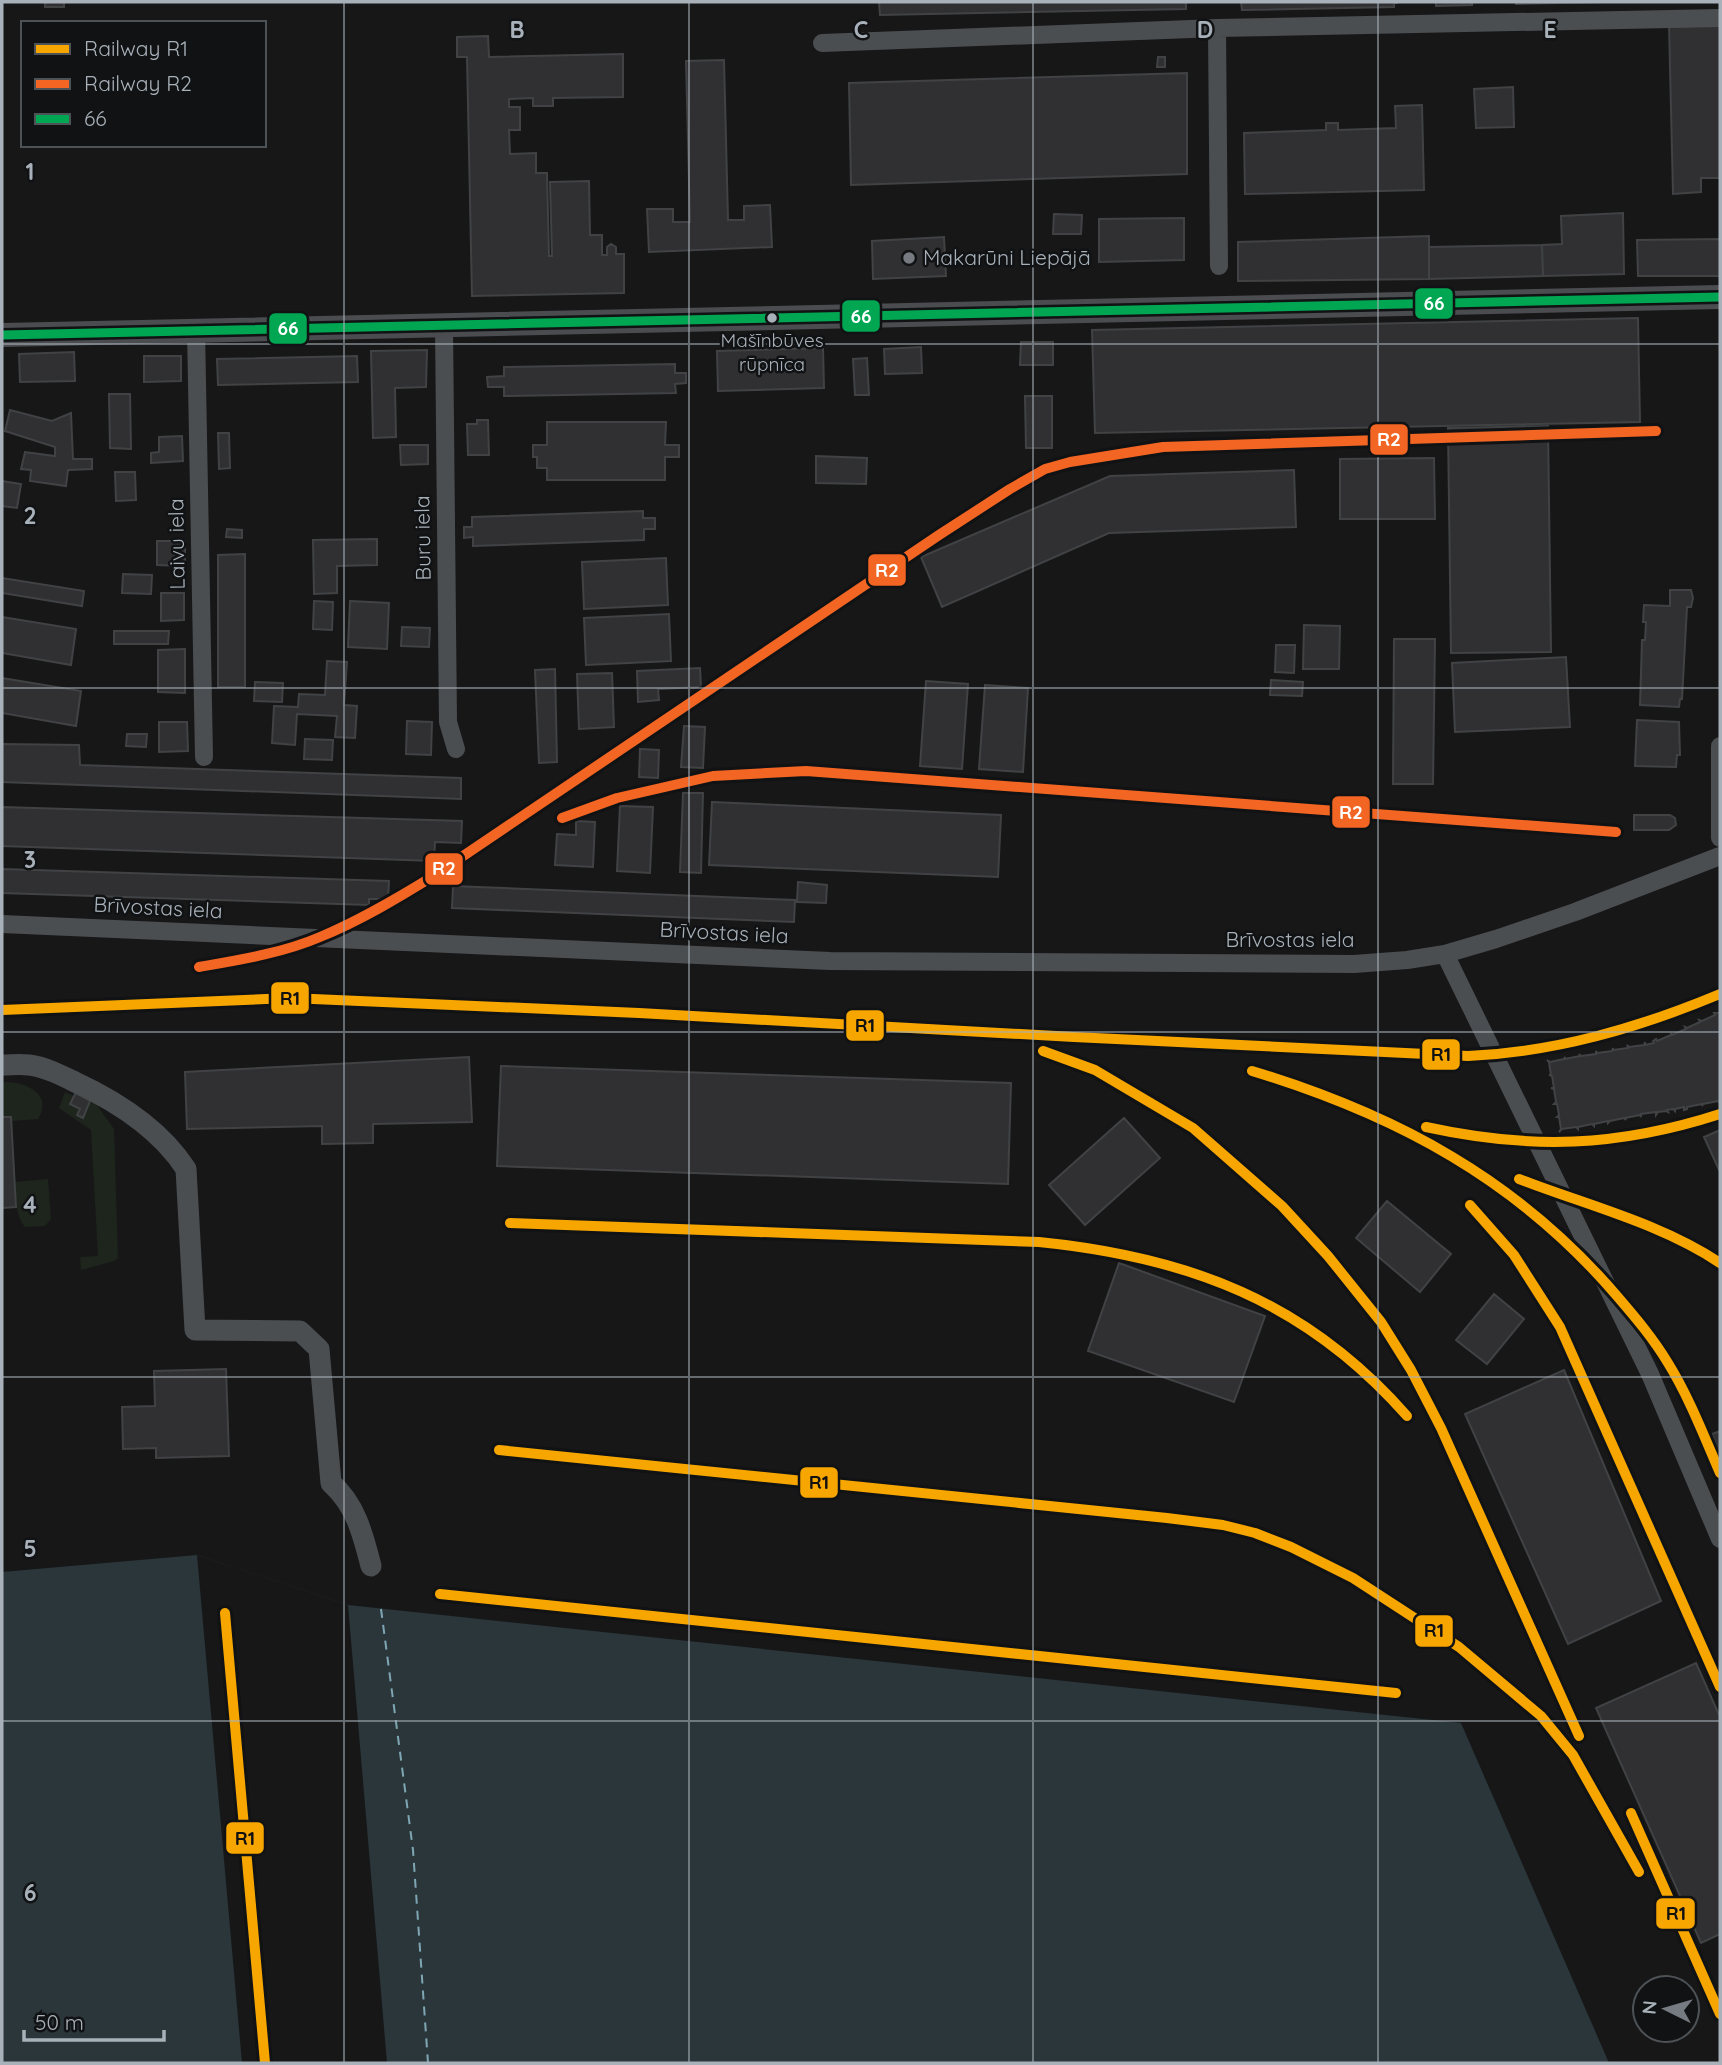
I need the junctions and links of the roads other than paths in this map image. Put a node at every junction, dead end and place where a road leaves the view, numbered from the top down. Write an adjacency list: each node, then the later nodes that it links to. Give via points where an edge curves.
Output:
1 (1720, 18): 2 (street)
2 (1217, 28): 3 (street); 4 (street)
3 (822, 43)
4 (1220, 266)
5 (1720, 297): 6 (main road)
6 (444, 326): 7 (main road); 10 (street, Buru iela, via 448,722)
7 (196, 330): 8 (main road); 11 (street, Laivu iela)
8 (2, 334)
9 (1720, 746): 12 (street)
10 (456, 749)
11 (204, 757)
12 (1720, 838)
13 (1720, 856): 15 (street, Brīvostas iela, via 1574,912)
14 (2, 924): 15 (street, Brīvostas iela, via 830,961 1354,964)
15 (1445, 954): 17 (street, via 1650,1374)
16 (2, 1065): 18 (street, via 31,1065 86,1087 134,1115 176,1154 186,1169 195,1330 300,1331 319,1349 331,1483 361,1527)
17 (1720, 1539)
18 (371, 1566)

